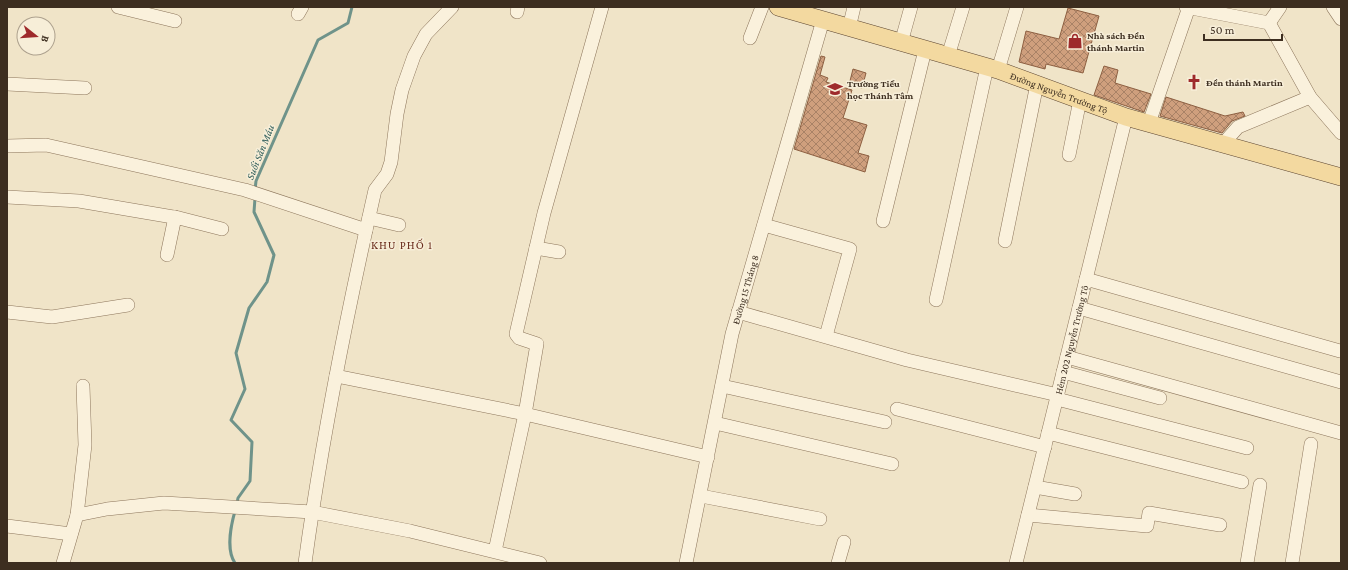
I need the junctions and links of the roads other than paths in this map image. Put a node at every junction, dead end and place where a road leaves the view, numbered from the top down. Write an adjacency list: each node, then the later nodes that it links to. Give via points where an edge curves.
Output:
1 (118, 7): 16 (street)
2 (452, 7): 39 (street, via 426,34 408,72 397,114 391,162 387,174 376,190)
3 (602, 7): 44 (street)
4 (762, 7): 19 (street)
5 (778, 7): 14 (main road, Đường Nguyễn Trường Tộ)
6 (854, 7): 18 (street)
7 (912, 7): 20 (street)
8 (962, 7): 22 (street)
9 (1017, 7): 23 (street)
10 (1186, 7): 11 (street)
11 (1189, 7): 17 (street); 30 (street)
12 (1280, 7): 17 (street)
13 (1333, 7): 15 (street)
14 (813, 14): 18 (main road, Đường Nguyễn Trường Tộ); 40 (street, Đường 15 Tháng 8)
15 (1341, 19)
16 (175, 21)
17 (1269, 23): 27 (street)
18 (849, 28): 20 (main road, Đường Nguyễn Trường Tộ)
19 (750, 38)
20 (901, 42): 21 (main road, Đường Nguyễn Trường Tộ)
21 (925, 50): 22 (main road, Đường Nguyễn Trường Tộ); 38 (street)
22 (948, 56): 23 (main road, Đường Nguyễn Trường Tộ)
23 (992, 68): 25 (main road, Đường Nguyễn Trường Tộ); 48 (street)
24 (7, 84): 26 (street)
25 (1037, 84): 28 (main road, Đường Nguyễn Trường Tộ); 43 (street)
26 (85, 88)
27 (1310, 97): 31 (street); 32 (street, via 1238,127)
28 (1080, 100): 29 (main road, Đường Nguyễn Trường Tộ); 34 (street)
29 (1126, 117): 30 (main road, Đường Nguyễn Trường Tộ); 47 (street, Hẻm 202 Nguyễn Trường Tộ)
30 (1149, 123): 32 (main road, Đường Nguyễn Trường Tộ)
31 (1341, 133)
32 (1222, 144): 35 (main road, Đường Nguyễn Trường Tộ)
33 (7, 146): 39 (street, via 46,145 245,190)
34 (1069, 155)
35 (1341, 177)
36 (7, 197): 37 (street, via 79,201)
37 (175, 217): 42 (street); 46 (street)
38 (883, 221)
39 (368, 224): 41 (street); 57 (street)
40 (764, 225): 52 (street, Đường 15 Tháng 8); 53 (street, via 850,249)
41 (399, 226)
42 (222, 229)
43 (1005, 241)
44 (536, 248): 45 (street); 64 (street, via 516,334 537,344)
45 (559, 252)
46 (167, 255)
47 (1086, 279): 50 (street, Hẻm 202 Nguyễn Trường Tộ); 54 (street)
48 (936, 300)
49 (128, 305): 51 (street, via 52,317)
50 (1079, 308): 55 (street, Hẻm 202 Nguyễn Trường Tộ); 58 (street)
51 (7, 312)
52 (738, 312): 53 (street); 60 (street, Đường 15 Tháng 8)
53 (826, 336): 61 (street, via 907,360)
54 (1340, 351)
55 (1067, 357): 56 (street, Hẻm 202 Nguyễn Trường Tộ); 67 (street)
56 (1063, 372): 61 (street, Hẻm 202 Nguyễn Trường Tộ); 62 (street)
57 (336, 376): 64 (street); 79 (street)
58 (1341, 382)
59 (83, 386): 80 (street, via 85,445)
60 (722, 386): 65 (street); 66 (street, Đường 15 Tháng 8)
61 (1057, 397): 68 (street, Hẻm 202 Nguyễn Trường Tộ); 71 (street)
62 (1160, 398)
63 (897, 409): 70 (street)
64 (525, 414): 72 (street); 87 (street)
65 (885, 422)
66 (715, 423): 72 (street, Đường 15 Tháng 8); 73 (street)
67 (1341, 433)
68 (1048, 434): 70 (street, Hẻm 202 Nguyễn Trường Tộ); 74 (street)
69 (1311, 444): 95 (street)
70 (1045, 447): 76 (street, Hẻm 202 Nguyễn Trường Tộ)
71 (1247, 448)
72 (708, 457): 78 (street, Đường 15 Tháng 8)
73 (892, 464)
74 (1242, 482)
75 (1260, 485): 94 (street)
76 (1035, 487): 77 (street); 81 (street, Hẻm 202 Nguyễn Trường Tộ)
77 (1075, 494)
78 (701, 496): 82 (street); 91 (street, Đường 15 Tháng 8)
79 (312, 512): 80 (street, via 164,503); 87 (street); 89 (street)
80 (77, 515): 85 (street)
81 (1028, 515): 83 (street, via 1147,526 1149,513); 93 (street, Hẻm 202 Nguyễn Trường Tộ)
82 (820, 519)
83 (1220, 525)
84 (7, 526): 85 (street)
85 (71, 534): 88 (street)
86 (844, 542): 92 (street)
87 (495, 551): 90 (street)
88 (63, 563)
89 (305, 563)
90 (540, 563)
91 (686, 563)
92 (838, 563)
93 (1016, 563)
94 (1247, 563)
95 (1292, 563)

